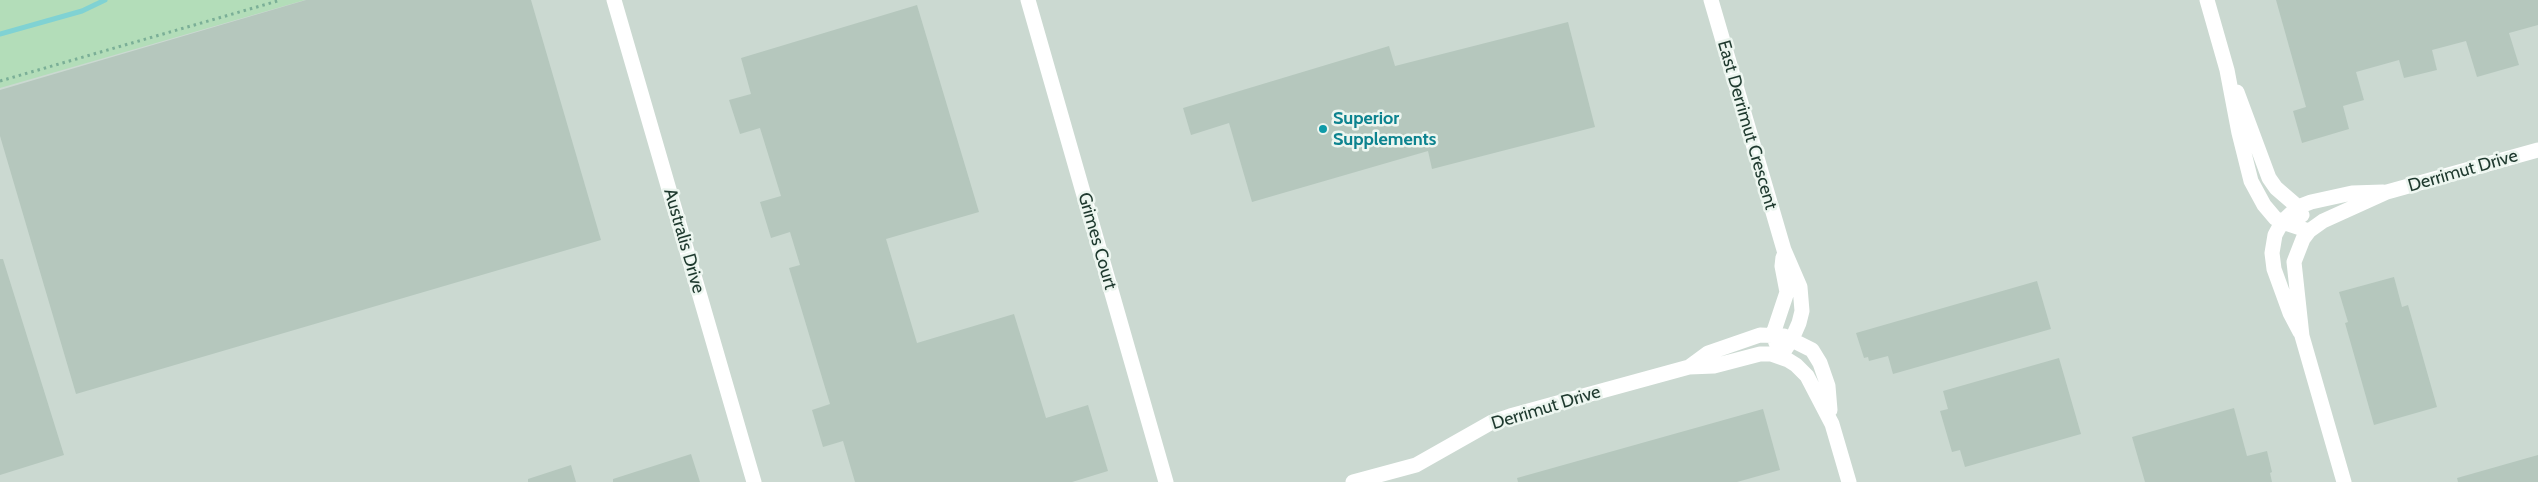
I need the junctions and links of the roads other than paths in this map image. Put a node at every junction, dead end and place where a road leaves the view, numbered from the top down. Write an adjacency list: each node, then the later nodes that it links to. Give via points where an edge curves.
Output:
1 (614, 0): 18 (street, Australis Drive)
2 (1028, 0): 19 (street, Grimes Court)
3 (1711, 0): 11 (street, East Derrimut Crescent)
4 (2207, 0): 5 (street)
5 (2227, 70): 8 (street, via 2244,106 2269,178); 9 (street, via 2251,181 2264,205)
6 (2538, 150): 7 (street, Derrimut Drive)
7 (2387, 192): 8 (street, Derrimut Drive, via 2352,193); 10 (street, Derrimut Drive, via 2323,221)
8 (2298, 207): 9 (street, Derrimut Drive); 10 (street)
9 (2282, 222): 10 (street); 13 (street, Derrimut Drive, via 2275,235 2272,252 2274,269)
10 (2309, 231): 13 (street, Derrimut Drive, via 2294,262)
11 (1784, 250): 12 (street, East Derrimut Crescent, via 1782,266 1787,292); 14 (street, East Derrimut Crescent, via 1802,297 1802,311)
12 (1773, 334): 14 (street, Derrimut Drive); 15 (street); 16 (street, Derrimut Drive, via 1760,335 1708,352)
13 (2302, 336): 22 (street, Derrimut Drive)
14 (1792, 339): 15 (street, East Derrimut Crescent); 17 (street, Derrimut Drive, via 1812,350 1820,363 1828,386)
15 (1780, 357): 16 (street, Derrimut Drive, via 1760,354 1714,366); 17 (street, Derrimut Drive, via 1796,364 1807,376)
16 (1689, 367): 20 (street, Derrimut Drive, via 1492,422 1416,465)
17 (1832, 424): 21 (street, Derrimut Drive)
18 (754, 482)
19 (1166, 482)
20 (1353, 482)
21 (1849, 482)
22 (2344, 482)

